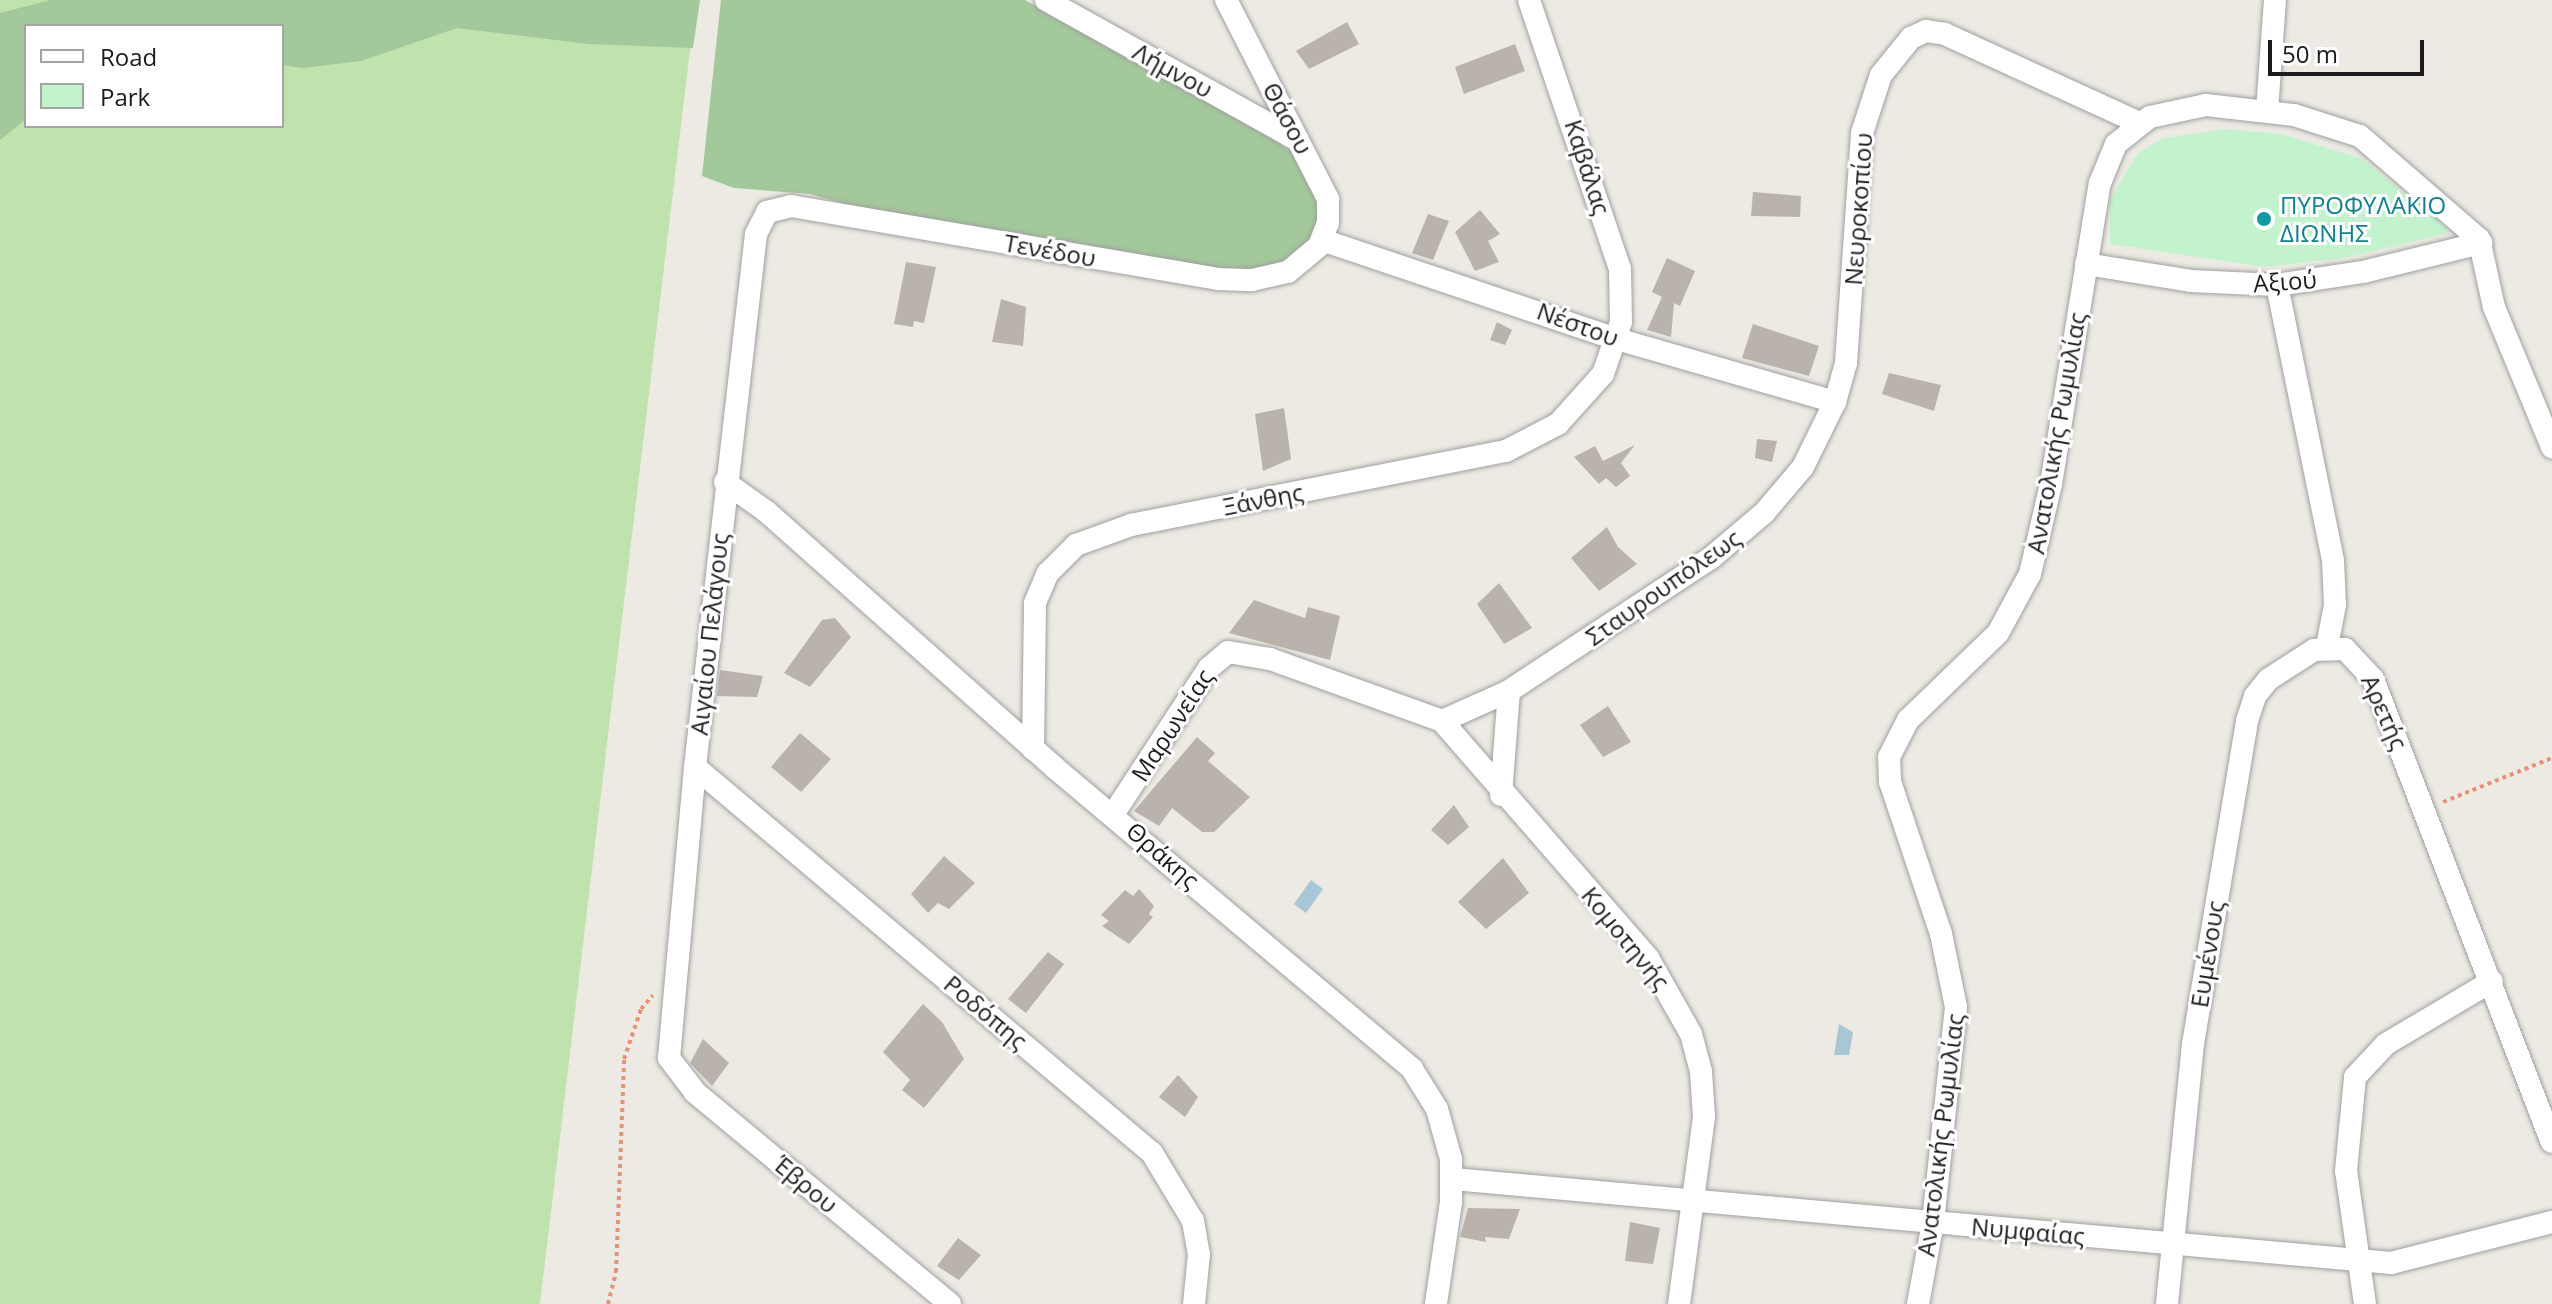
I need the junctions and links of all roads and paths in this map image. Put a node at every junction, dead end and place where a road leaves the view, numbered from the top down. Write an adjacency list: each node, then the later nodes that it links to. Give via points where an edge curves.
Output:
1 (1046, 0): 7 (street, Λήμνου)
2 (1226, 0): 7 (street, Θάσου)
3 (1529, 0): 13 (street, Καβάλας, via 1618,259 1623,305)
4 (2275, 0): 5 (street)
5 (2267, 111): 6 (street, Ανατολικής Ρωμυλίας, via 2180,107); 10 (street, Ανατολικής Ρωμυλίας, via 2326,122 2360,136 2464,220)
6 (2139, 123): 11 (street, Ανατολικής Ρωμυλίας, via 2116,144 2103,169); 14 (street, Νευροκοπίου, via 1940,32 1911,38 1881,75 1862,133 1848,347)
7 (1299, 140): 9 (street, Θάσου, via 1328,199)
8 (767, 212): 9 (street, Τενέδου, via 798,207 1244,281 1288,272); 16 (street, Αιγαίου Πελάγους, via 756,234)
9 (1322, 240): 13 (street, Νέστου)
10 (2481, 243): 12 (street, Αξιού, via 2363,272); 15 (street, via 2494,307)
11 (2086, 264): 12 (street, Αξιού, via 2191,281); 32 (street, Ανατολικής Ρωμυλίας, via 2051,484 2030,574 1998,633 1908,720 1889,757 1890,782 1941,934 1956,1007)
12 (2277, 285): 17 (street, via 2333,561 2335,605)
13 (1617, 339): 14 (street, Νέστου); 20 (street, Ξάνθης, via 1603,374 1580,404 1519,447 1131,525 1076,545 1048,573 1035,603)
14 (1835, 402): 18 (street, Σταυρουπόλεως, via 1803,467 1749,528)
15 (2552, 447)
16 (725, 482): 20 (street, Θράκης, via 767,512); 22 (street, Αιγαίου Πελάγους)
17 (2327, 646): 24 (street, Αρετής, via 2352,652 2368,671); 34 (street, Ευμένους, via 2269,679 2255,696 2247,721 2193,1044)
18 (1509, 691): 19 (street, Σταυρουπόλεως); 23 (street)
19 (1442, 721): 23 (street, Κομοτηνής); 25 (street, Μαρωνείας, via 1240,651 1221,655)
20 (1033, 749): 25 (street, Θράκης)
21 (2552, 758): 24 (path)
22 (695, 767): 26 (street, Αιγαίου Πελάγους); 38 (street, Ροδόπης, via 1143,1143 1171,1179 1193,1221 1199,1254)
23 (1501, 795): 31 (street, Κομοτηνής, via 1626,930 1686,1022 1704,1099)
24 (2425, 809): 27 (street, Αρετής, via 2475,952)
25 (1114, 813): 30 (street, Θράκης, via 1412,1069 1442,1122)
26 (675, 970): 28 (street, Αιγαίου Πελάγους); 36 (path, via 641,1009 624,1059 616,1272)
27 (2492, 981): 29 (street, Αρετής); 35 (street, via 2386,1044 2355,1077 2346,1171)
28 (669, 1058): 37 (street, Έβρου, via 695,1092)
29 (2552, 1142)
30 (1453, 1179): 31 (street, Νυμφαίας); 39 (street, Θράκης)
31 (1694, 1201): 32 (street, Νυμφαίας); 40 (street, Κομοτηνής)
32 (1933, 1222): 34 (street, Νυμφαίας); 41 (street, Ανατολικής Ρωμυλίας)
33 (2552, 1222): 35 (street, Νυμφαίας, via 2391,1263)
34 (2172, 1244): 35 (street, Νυμφαίας); 42 (street, Ευμένους)
35 (2359, 1261): 43 (street)
36 (608, 1304)
37 (950, 1304)
38 (1194, 1304)
39 (1436, 1304)
40 (1679, 1304)
41 (1918, 1304)
42 (2167, 1304)
43 (2365, 1304)

